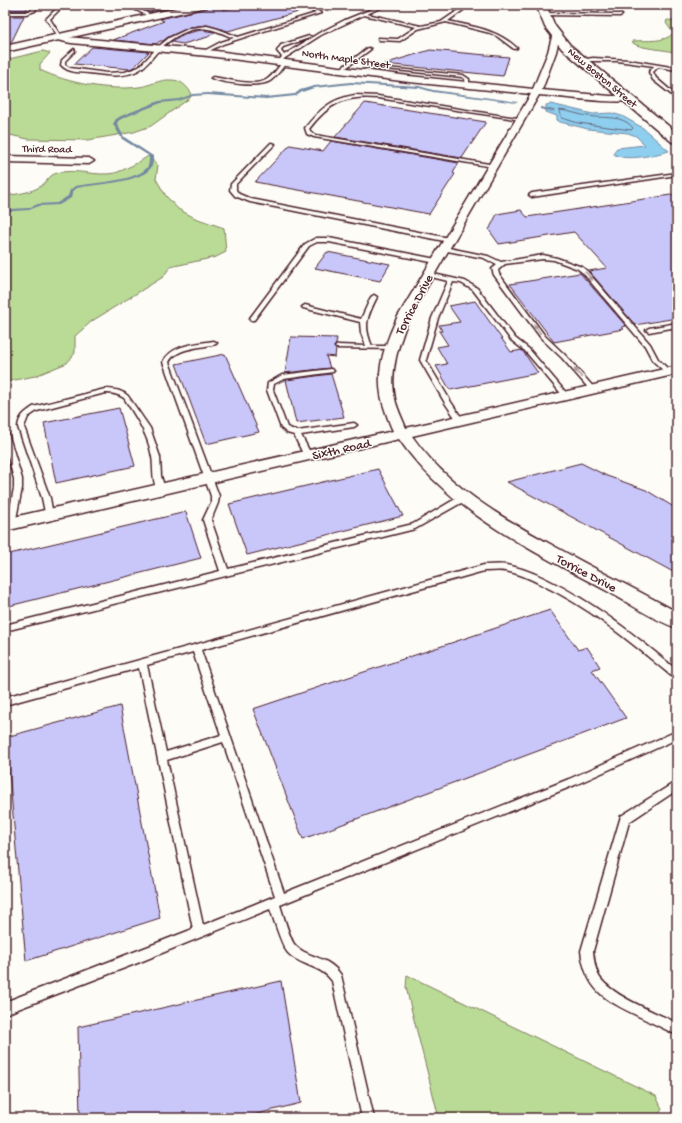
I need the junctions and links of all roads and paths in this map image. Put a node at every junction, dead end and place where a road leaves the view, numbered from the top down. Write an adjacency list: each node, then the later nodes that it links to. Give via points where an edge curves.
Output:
1 (36, 5): 9 (lane, via 30,12)
2 (61, 5): 17 (lane, via 48,19)
3 (128, 5): 12 (lane)
4 (203, 5): 12 (main road)
5 (306, 5): 18 (lane, via 319,13)
6 (385, 5): 10 (lane)
7 (468, 5): 13 (lane)
8 (543, 9): 11 (lane); 16 (main road, New Boston Street)
9 (5, 13)
10 (363, 14): 14 (lane); 15 (lane)
11 (620, 14)
12 (153, 17): 17 (main road)
13 (445, 21): 14 (lane); 20 (lane, via 491,32)
14 (420, 27): 19 (lane, via 399,40)
15 (320, 34): 26 (lane); 26 (lane, via 282,46 279,50)
16 (556, 35): 27 (main road, New Boston Street); 32 (street, Torrice Drive)
17 (60, 38): 21 (street, North Maple Street); 23 (main road)
18 (237, 38): 21 (lane, via 215,29 197,28 175,36); 25 (lane)
19 (379, 39)
20 (515, 48)
21 (158, 49): 24 (lane, via 139,68 128,73 114,74 67,68 63,61); 25 (street, North Maple Street)
22 (369, 49): 30 (lane)
23 (5, 50)
24 (74, 50)
25 (205, 52): 26 (street, North Maple Street)
26 (283, 60): 30 (street, North Maple Street); 31 (lane, via 269,79 262,82)
27 (581, 60): 28 (lane, via 612,60); 34 (main road, New Boston Street)
28 (657, 65): 29 (lane); 33 (lane, via 651,72 653,77)
29 (677, 69)
30 (341, 70): 32 (street, North Maple Street)
31 (213, 78)
32 (537, 91): 34 (street, North Maple Street); 35 (street, Torrice Drive)
33 (677, 98)
34 (629, 100): 36 (main road, New Boston Street)
35 (521, 119): 40 (street, Torrice Drive); 40 (lane, via 358,96 340,99 331,104 307,130 314,136)
36 (677, 139)
37 (273, 144): 43 (lane, via 234,184 233,190 237,195)
38 (5, 159): 39 (street, Third Road)
39 (89, 161)
40 (493, 166): 43 (street, Torrice Drive)
41 (677, 174): 42 (lane)
42 (532, 195)
43 (446, 245): 44 (street, Torrice Drive); 45 (lane)
44 (436, 261): 46 (street, Torrice Drive); 50 (lane, via 329,240 313,241)
45 (500, 264): 59 (lane, one-way to 59, via 540,257 555,259 580,268 648,345 655,360); 60 (lane, one-way to 45, via 543,337 496,274 495,269)
46 (429, 275): 47 (lane); 57 (street, Torrice Drive, via 403,318)
47 (451, 280): 61 (lane, via 475,289 513,339 528,350); 62 (lane, via 435,318 423,360)
48 (374, 297): 51 (lane)
49 (305, 307): 51 (lane)
50 (252, 319)
51 (362, 321): 56 (lane, via 364,335)
52 (677, 325): 53 (lane)
53 (649, 330)
54 (214, 343): 68 (lane, via 179,350 170,355 166,362)
55 (338, 347): 56 (lane)
56 (370, 348): 57 (lane)
57 (391, 348): 66 (street, Torrice Drive, via 386,379 388,398 393,417)
58 (331, 371): 65 (lane, via 282,377 270,385 284,428)
59 (672, 371): 60 (street, Sixth Road)
60 (593, 390): 61 (street, Sixth Road)
61 (566, 396): 62 (street, Sixth Road)
62 (460, 420): 66 (street, Sixth Road)
63 (354, 425): 65 (lane)
64 (5, 433): 72 (lane, via 18,479)
65 (297, 433): 67 (lane)
66 (402, 434): 67 (street, Sixth Road); 70 (street, Torrice Drive, via 427,465)
67 (308, 456): 68 (street, Sixth Road)
68 (209, 479): 69 (street, Sixth Road); 73 (lane, via 215,499 207,520)
69 (161, 490): 71 (street, Sixth Road); 71 (lane, via 156,457 145,423 124,395 112,391 101,392 35,409 22,421)
70 (465, 497): 73 (lane, via 415,526); 74 (street, Torrice Drive, via 501,524)
71 (49, 515): 72 (street, Sixth Road)
72 (8, 524)
73 (225, 573): 75 (lane)
74 (677, 620)
75 (5, 628)
76 (196, 648): 77 (lane); 78 (lane, via 498,566 512,568 560,588 645,648); 81 (lane)
77 (142, 663): 79 (lane); 82 (lane)
78 (677, 675)
79 (5, 701)
80 (677, 735): 84 (lane, via 572,782)
81 (226, 737): 82 (lane); 84 (lane)
82 (162, 757): 85 (lane)
83 (677, 785): 87 (lane, via 625,819 587,951 590,971 602,990)
84 (277, 901): 85 (lane); 88 (lane, via 293,951 300,957 331,969 337,979)
85 (199, 932): 86 (lane)
86 (5, 1008)
87 (677, 1029)
88 (368, 1118)

